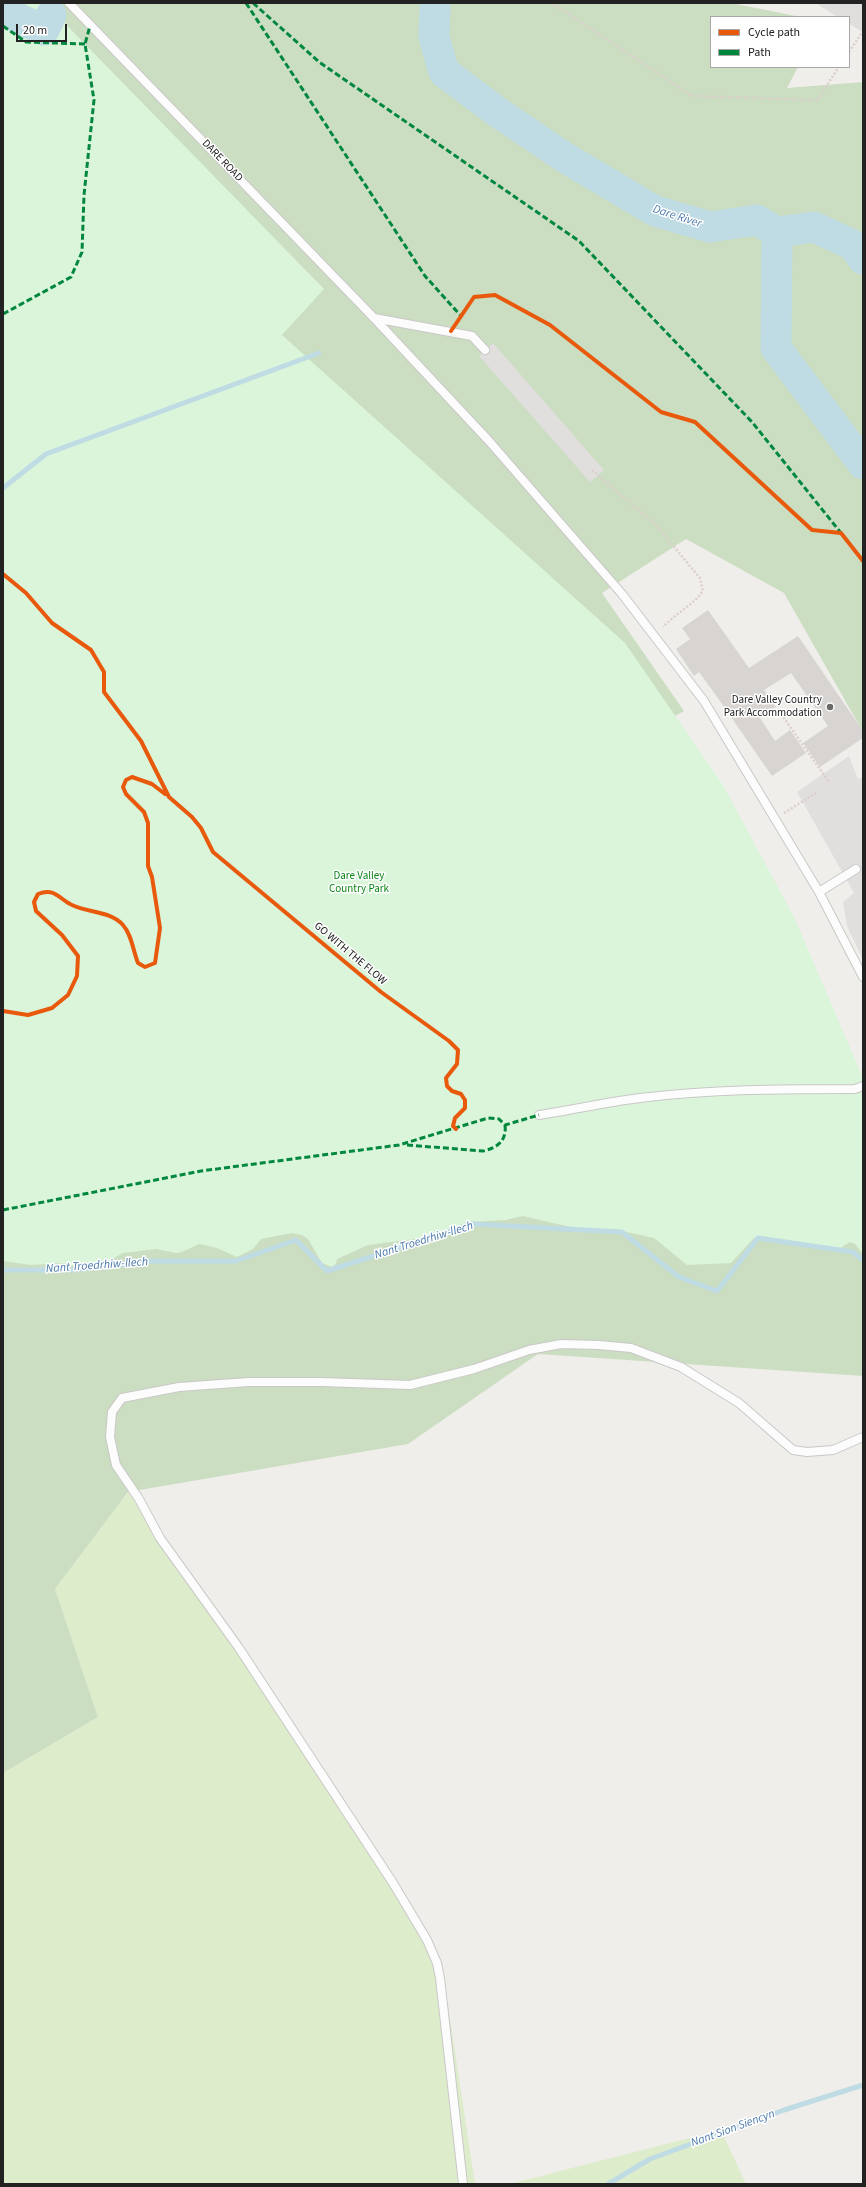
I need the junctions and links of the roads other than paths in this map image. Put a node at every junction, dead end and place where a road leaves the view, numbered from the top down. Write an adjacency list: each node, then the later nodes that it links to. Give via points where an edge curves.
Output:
1 (69, 3): 2 (lane, DARE ROAD)
2 (374, 318): 3 (lane, via 472,336); 5 (lane, DARE ROAD, via 504,459 622,594 704,701)
3 (485, 350)
4 (856, 868): 5 (lane)
5 (819, 892): 6 (lane, DARE ROAD)
6 (863, 977)
7 (863, 1086): 8 (lane, via 855,1089 772,1089 640,1098)
8 (539, 1115)
9 (863, 1437): 10 (lane, via 833,1450 793,1450 739,1403 681,1367 631,1348 599,1345 561,1344 529,1350 474,1369 410,1385 249,1382 178,1387 122,1398 112,1412 110,1437 116,1464 160,1538 271,1695 374,1852 427,1940 440,1978)
10 (463, 2184)

